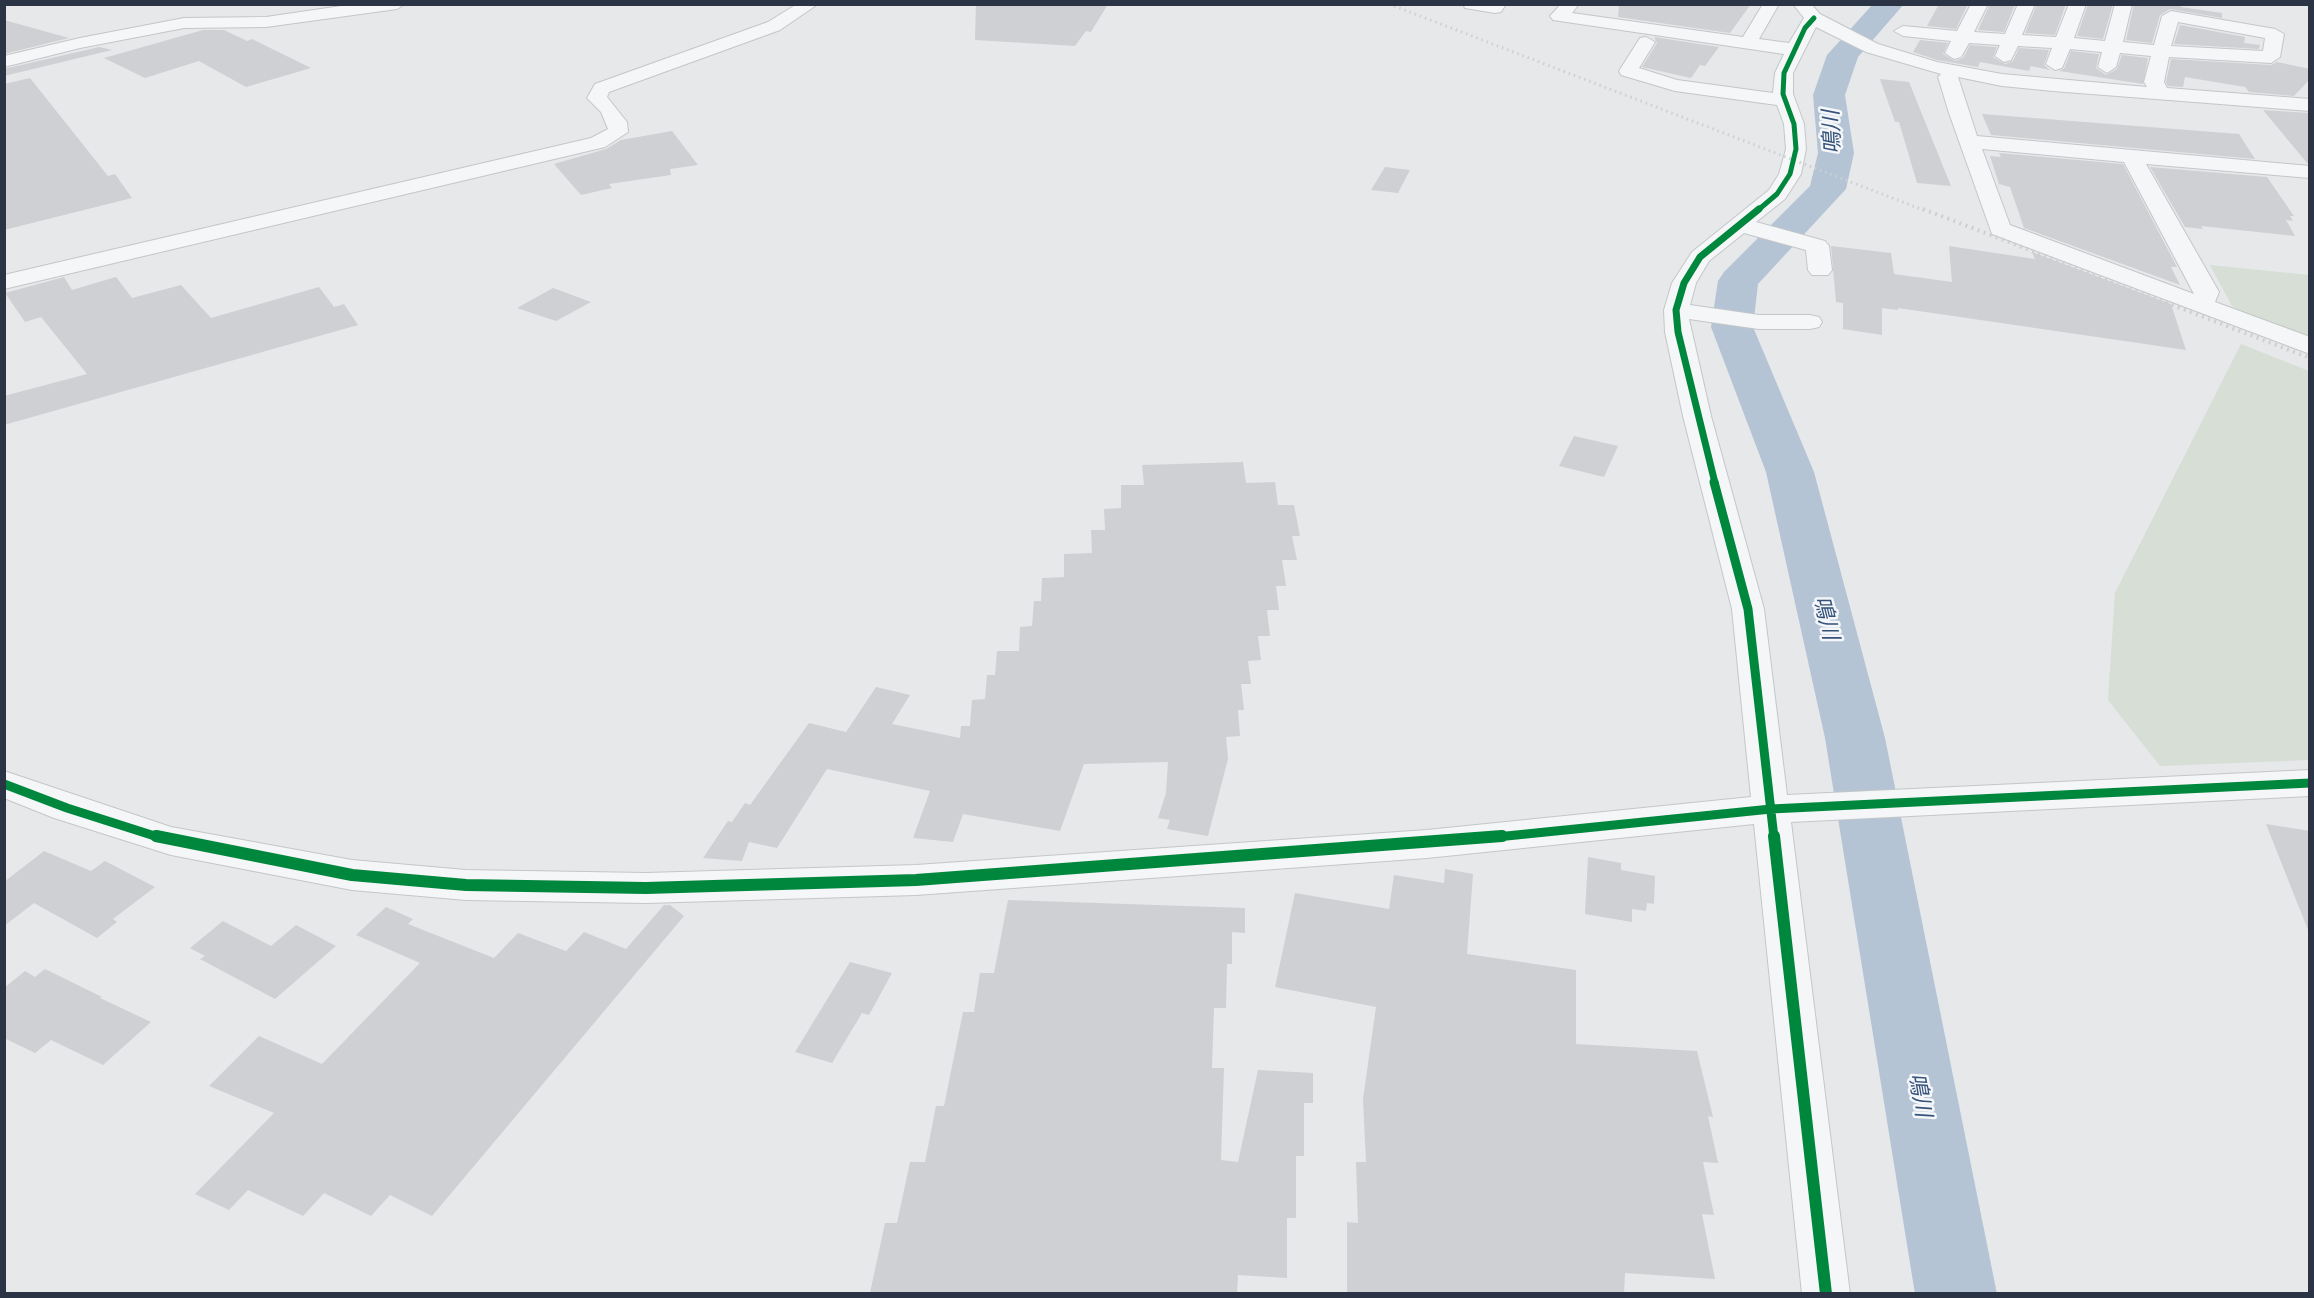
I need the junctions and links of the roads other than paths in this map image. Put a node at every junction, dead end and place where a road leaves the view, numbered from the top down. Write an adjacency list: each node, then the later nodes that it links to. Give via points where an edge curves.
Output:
1 (397, 4): 14 (street)
2 (810, 4): 40 (street, via 774,26 602,88 597,98 609,109 618,132 598,143)
3 (1471, 4): 4 (street, via 1495,8)
4 (1498, 4)
5 (1571, 4): 20 (street, via 1559,16)
6 (1980, 4): 18 (street)
7 (2027, 4): 23 (street)
8 (2078, 4): 21 (street)
9 (2124, 4): 22 (street)
10 (258, 5): 14 (street); 15 (street)
11 (1771, 6): 20 (street)
12 (1913, 13): 17 (street)
13 (1818, 18): 24 (street, via 1805,28); 26 (street, via 1872,48)
14 (283, 20): 15 (street)
15 (184, 23): 27 (street)
16 (2219, 24): 25 (street, via 2171,16); 28 (street); 28 (street, via 2275,34 2271,57)
17 (1903, 31): 18 (street); 26 (street)
18 (1963, 37): 23 (street); 29 (street)
19 (1646, 42): 33 (street, via 1628,71 1675,85)
20 (1748, 43): 24 (street)
21 (2063, 43): 22 (street); 23 (street); 30 (street)
22 (2112, 47): 25 (street); 31 (street)
23 (2008, 48)
24 (1796, 50): 33 (street, via 1784,73)
25 (2161, 51): 28 (street); 32 (street, via 2154,82)
26 (1891, 54): 29 (street)
27 (4, 62)
28 (2214, 63)
29 (1952, 64): 32 (street, via 2002,80); 35 (street, via 1948,77)
30 (2053, 68)
31 (2106, 71)
32 (2161, 94): 34 (street)
33 (1785, 100): 38 (street, via 1794,124 1796,149 1790,174)
34 (2310, 105)
35 (1971, 142): 36 (street); 41 (street, via 2000,229)
36 (2132, 157): 37 (street); 41 (street, via 2207,292)
37 (2306, 176)
38 (1755, 229): 39 (street, via 1817,246); 42 (street, via 1700,257 1684,283)
39 (1820, 270)
40 (4, 282)
41 (2201, 305): 44 (street)
42 (1676, 310): 43 (street, via 1759,322); 47 (street, via 1697,416 1748,609)
43 (1810, 322)
44 (2310, 346)
45 (2310, 783): 47 (street)
46 (4, 784): 47 (street, via 171,841 352,875 466,885 646,888 916,880 1427,844)
47 (1771, 809): 48 (street)
48 (1826, 1293)

